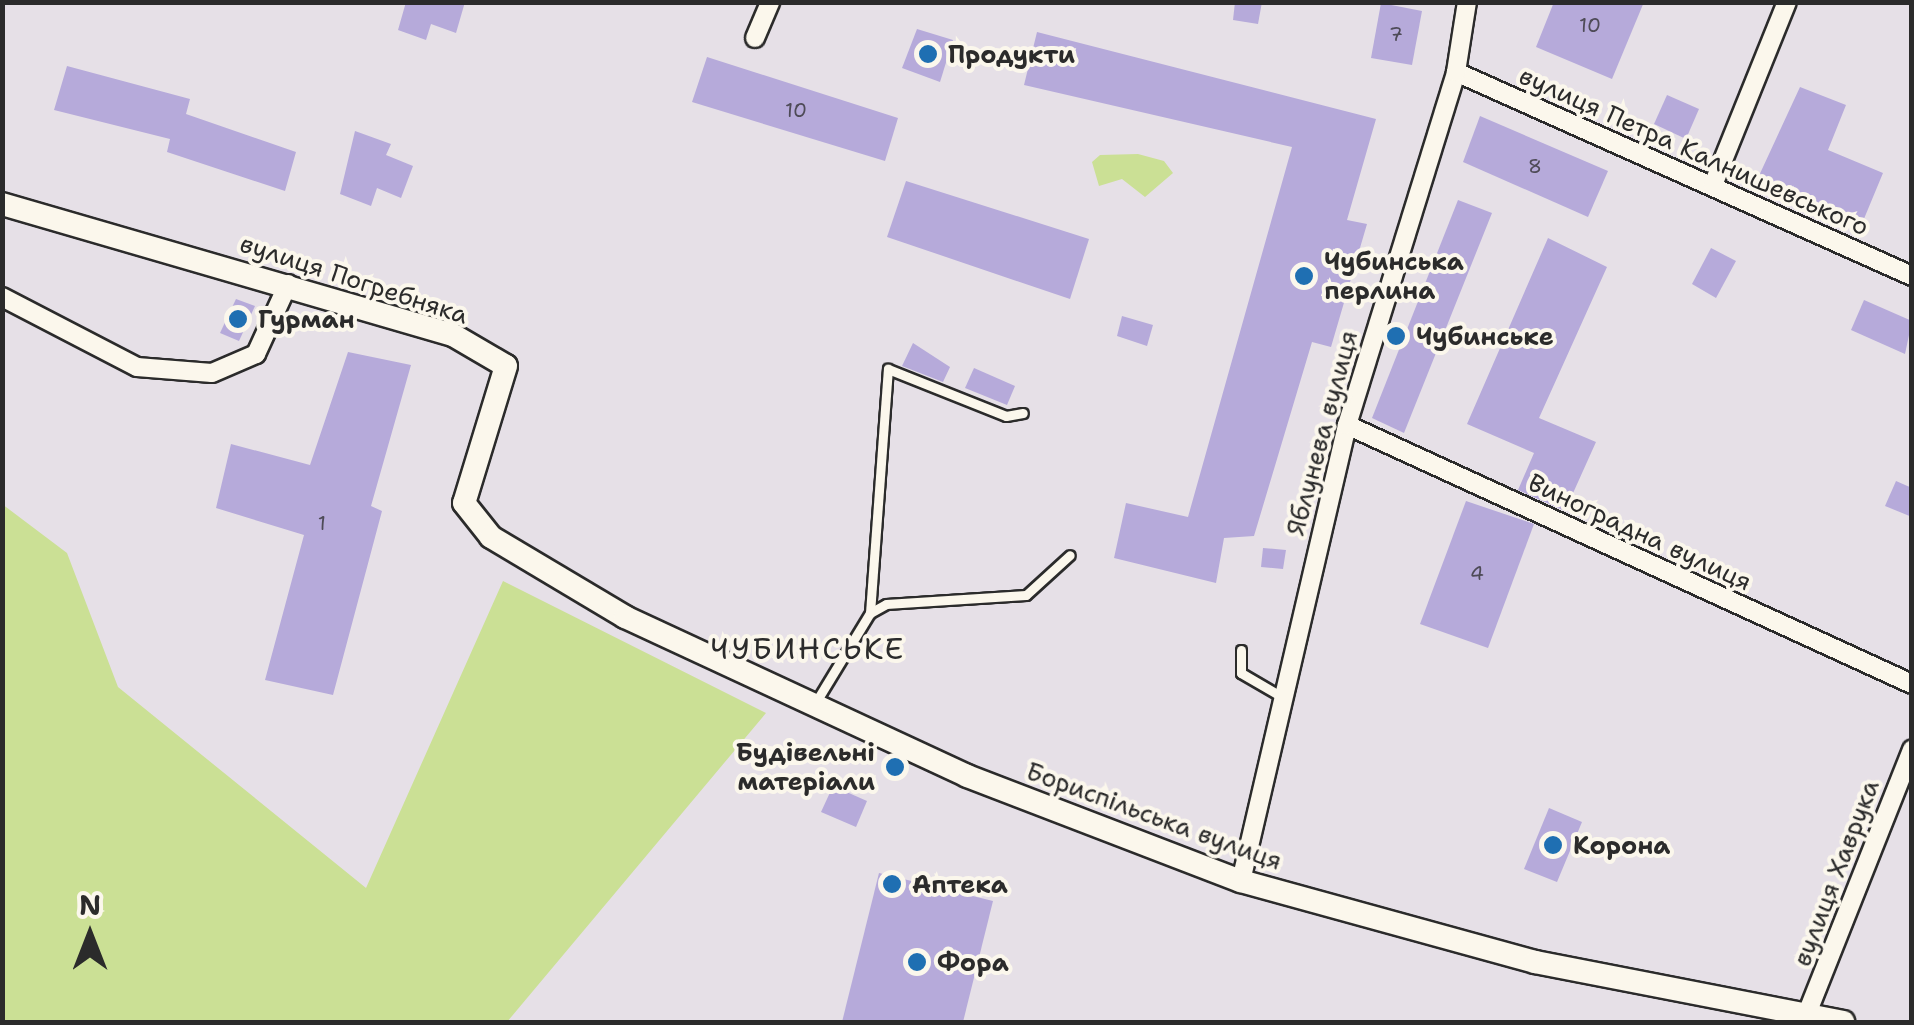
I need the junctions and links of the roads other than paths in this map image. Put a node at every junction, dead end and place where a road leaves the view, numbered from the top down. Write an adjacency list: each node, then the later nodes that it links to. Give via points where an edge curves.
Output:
1 (770, 2): 4 (street)
2 (1468, 2): 5 (street, Яблунева вулиця)
3 (1786, 2): 6 (street)
4 (756, 38)
5 (1456, 72): 6 (street, вулиця Петра Калнишевського); 12 (street, Яблунева вулиця)
6 (1713, 185): 8 (street, вулиця Петра Калнишевського)
7 (2, 204): 9 (street, вулиця Погребняка)
8 (1912, 276)
9 (288, 284): 10 (street, via 256,354 212,372 137,367); 13 (street, вулиця Погребняка, via 453,335 506,366 464,503)
10 (2, 297)
11 (1023, 413): 15 (lane, via 1006,416 888,368)
12 (1347, 426): 17 (street, Виноградна вулиця); 18 (street, Яблунева вулиця)
13 (491, 536): 19 (street, Бориспільська вулиця, via 625,617)
14 (1070, 555): 15 (lane, via 1026,595 886,604)
15 (870, 613): 19 (lane)
16 (1241, 650): 18 (lane, via 1242,673)
17 (1912, 684)
18 (1282, 696): 21 (street, Яблунева вулиця)
19 (813, 707): 21 (street, Бориспільська вулиця, via 967,776)
20 (1912, 748): 22 (street, вулиця Хаврука)
21 (1241, 880): 22 (street, Бориспільська вулиця, via 1535,962)
22 (1806, 1016): 23 (street, Бориспільська вулиця)
23 (1844, 1022)

